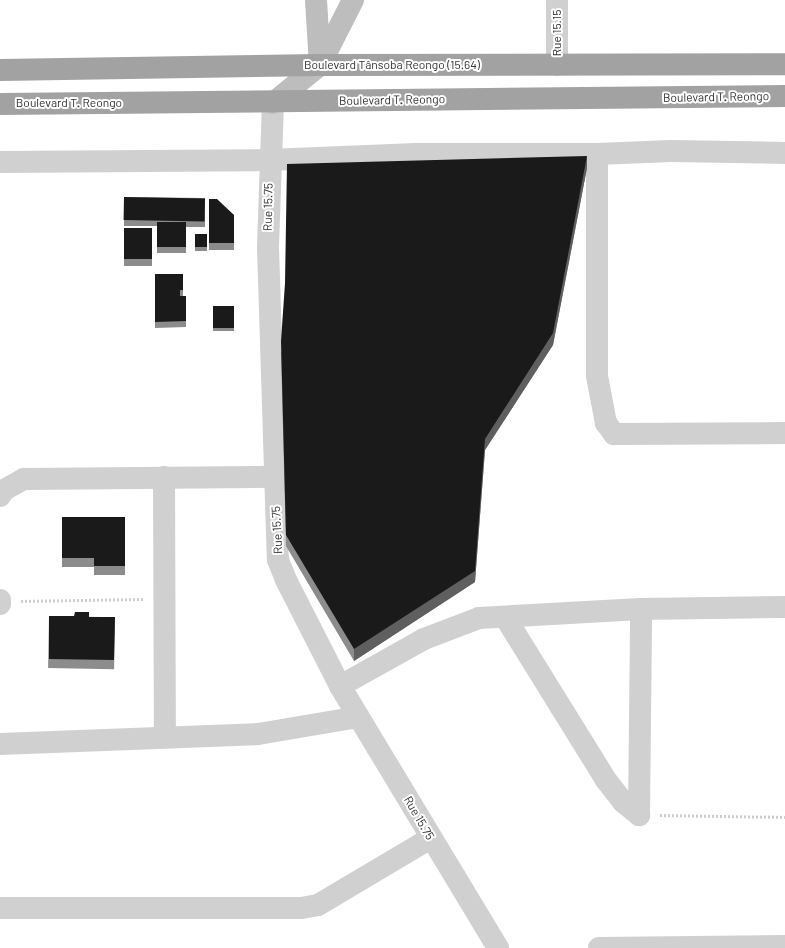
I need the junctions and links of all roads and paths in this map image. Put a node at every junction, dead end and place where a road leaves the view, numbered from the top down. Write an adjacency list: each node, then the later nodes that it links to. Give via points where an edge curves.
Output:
1 (316, 0): 5 (main road)
2 (353, 0): 5 (main road)
3 (557, 0): 6 (street, Rue 15.15)
4 (785, 64): 6 (highway, Boulevard Tânsoba Reongo (15.64))
5 (320, 65): 6 (highway, Boulevard Tânsoba Reongo (15.64)); 7 (highway, Boulevard Tânsoba Reongo (15.64)); 9 (main road)
6 (557, 65)
7 (0, 70)
8 (785, 96): 9 (highway, Boulevard T. Reongo)
9 (273, 103): 10 (highway, Boulevard T. Reongo); 13 (street, Rue 15.75)
10 (0, 104)
11 (785, 153): 12 (street, via 672,150)
12 (597, 154): 13 (street, via 416,154); 15 (street, via 599,281 596,361 601,407 606,423 614,434)
13 (269, 160): 14 (street); 17 (street, Rue 15.75, via 268,247)
14 (0, 162)
15 (785, 433)
16 (164, 477): 17 (street); 18 (street, via 24,479 4,490); 19 (street)
17 (274, 477): 24 (street, Rue 15.75, via 278,560)
18 (0, 496)
19 (164, 598): 20 (path); 26 (street)
20 (0, 602)
21 (785, 607): 22 (street)
22 (641, 609): 23 (street); 28 (street)
23 (505, 617): 24 (street, via 479,618 431,636); 28 (street, via 606,780 623,802)
24 (340, 686): 25 (street, Rue 15.75)
25 (359, 717): 26 (street, via 258,734); 30 (street, Rue 15.75)
26 (165, 737): 27 (street)
27 (0, 744)
28 (639, 815): 29 (path)
29 (785, 817)
30 (431, 838): 31 (street, via 318,905 302,908); 34 (street, Rue 15.75)
31 (0, 908)
32 (785, 946): 33 (street)
33 (732, 947): 35 (street)
34 (498, 948)
35 (599, 948)

